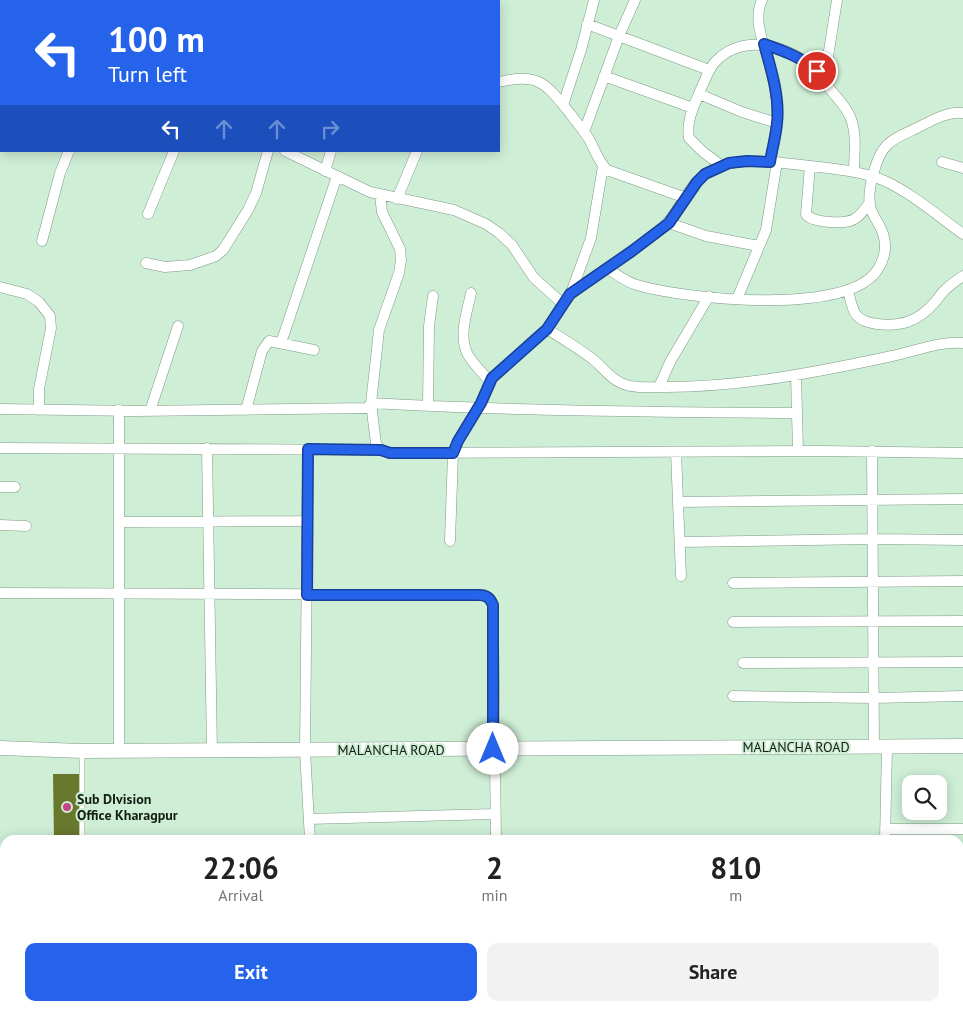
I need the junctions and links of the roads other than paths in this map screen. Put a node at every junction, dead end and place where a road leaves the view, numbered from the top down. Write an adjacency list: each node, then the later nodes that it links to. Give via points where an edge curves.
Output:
1 (594, 0): 5 (street)
2 (634, 0): 6 (street)
3 (762, 0): 7 (street, via 758,17)
4 (837, 0): 11 (street)
5 (587, 24): 6 (street); 13 (street)
6 (618, 36): 8 (street); 9 (street)
7 (764, 44): 8 (street, via 735,48 722,55); 11 (street, via 800,58 817,71); 16 (street, via 775,89)
8 (709, 70): 12 (street)
9 (604, 76): 14 (street); 17 (street)
10 (500, 82): 13 (street, via 521,78 534,80 553,92)
11 (824, 82): 31 (street, via 850,117 855,144)
12 (699, 94): 14 (street); 16 (street)
13 (563, 105): 17 (street)
14 (693, 108): 27 (street, via 688,138)
15 (963, 113): 33 (street, via 950,114 894,139 886,146)
16 (777, 123): 24 (street)
17 (584, 132): 26 (street)
18 (69, 152): 41 (street)
19 (174, 152): 38 (street)
20 (268, 152): 43 (street, via 256,193 223,250 216,256 190,265 165,267)
21 (287, 152): 30 (street)
22 (331, 152): 30 (street)
23 (417, 152): 36 (street)
24 (773, 162): 27 (street, via 747,161); 28 (street); 42 (street, via 766,230)
25 (942, 162): 29 (street)
26 (603, 166): 35 (street, via 614,173); 49 (street, via 591,238)
27 (722, 166): 35 (street, via 705,174)
28 (810, 166): 31 (street); 37 (street, via 808,218 851,221)
29 (963, 168)
30 (325, 170): 32 (street)
31 (854, 172): 33 (street)
32 (337, 176): 34 (street); 56 (street)
33 (873, 176): 37 (street); 40 (street, via 910,196)
34 (380, 195): 36 (street); 62 (street, via 382,212 400,249 401,260 379,330)
35 (686, 198): 39 (street)
36 (396, 199): 53 (street, via 454,210 486,224 512,245 534,278)
37 (870, 202): 47 (street, via 885,238 884,256 877,272)
38 (148, 214)
39 (669, 223): 42 (street, via 706,236); 44 (street)
40 (963, 234)
41 (42, 241)
42 (759, 246): 52 (street)
43 (146, 262)
44 (607, 268): 49 (street); 51 (street, via 635,284)
45 (963, 276): 47 (street, via 944,290 919,317 902,324 860,320 852,309)
46 (0, 287): 66 (street, via 34,298 50,316)
47 (848, 290): 52 (street, via 807,299)
48 (471, 294): 60 (street, via 464,346)
49 (570, 294): 53 (street)
50 (433, 296): 63 (street, via 429,326)
51 (710, 296): 52 (street); 61 (street, via 670,362)
52 (737, 299)
53 (563, 304): 55 (street)
54 (178, 326): 68 (street)
55 (547, 329): 60 (street); 61 (street, via 595,361 620,383)
56 (281, 343): 58 (street); 69 (street, via 269,341 265,344)
57 (963, 343): 59 (street, via 953,342)
58 (314, 350)
59 (796, 375): 61 (street, via 700,387); 70 (street)
60 (490, 382): 65 (street)
61 (659, 387)
62 (371, 403): 63 (street); 69 (street, via 360,409); 75 (street, via 376,444)
63 (428, 406): 65 (street)
64 (0, 409): 66 (street)
65 (477, 409): 70 (street); 79 (street)
66 (39, 410): 67 (street)
67 (119, 410): 68 (street); 72 (street)
68 (150, 410): 69 (street)
69 (246, 410)
70 (797, 413): 76 (street)
71 (0, 448): 72 (street)
72 (119, 448): 73 (street); 87 (street)
73 (207, 448): 74 (street); 88 (street)
74 (308, 449): 75 (street); 86 (street)
75 (381, 450): 79 (street, via 390,453)
76 (798, 451): 77 (street); 78 (street)
77 (872, 451): 80 (street); 83 (street)
78 (676, 452): 79 (street); 85 (street)
79 (453, 453): 93 (street)
80 (963, 453)
81 (0, 487): 82 (street)
82 (15, 487)
83 (873, 499): 84 (street); 85 (street); 91 (street)
84 (963, 499)
85 (678, 502): 94 (street)
86 (307, 521): 88 (street); 102 (street)
87 (119, 522): 88 (street); 100 (street)
88 (208, 522): 101 (street)
89 (0, 525): 90 (street)
90 (26, 526)
91 (873, 538): 92 (street); 94 (street); 96 (street)
92 (963, 540)
93 (450, 541)
94 (680, 542): 95 (street)
95 (681, 576)
96 (873, 582): 97 (street); 98 (street); 103 (street)
97 (963, 582)
98 (733, 583)
99 (0, 593): 100 (street)
100 (119, 593): 101 (street); 117 (street)
101 (210, 594): 102 (street); 118 (street)
102 (307, 595): 115 (street, via 485,595 490,599 493,605); 119 (street)
103 (873, 620): 104 (street); 105 (street); 108 (street)
104 (963, 621)
105 (734, 622)
106 (963, 662): 108 (street)
107 (743, 663): 108 (street)
108 (874, 663): 111 (street)
109 (733, 696): 111 (street)
110 (963, 696): 111 (street)
111 (874, 698): 113 (street)
112 (963, 746): 113 (main road, MALANCHA ROAD)
113 (880, 747): 115 (main road, MALANCHA ROAD); 122 (street)
114 (0, 748): 116 (main road, MALANCHA ROAD)
115 (493, 749): 119 (main road, MALANCHA ROAD); 120 (street)
116 (82, 751): 117 (main road, MALANCHA ROAD); 124 (lane)
117 (119, 751): 118 (main road, MALANCHA ROAD)
118 (212, 751): 119 (main road, MALANCHA ROAD)
119 (305, 751): 121 (street)
120 (495, 814): 121 (street); 126 (street)
121 (309, 819): 125 (street)
122 (885, 829): 123 (street); 127 (street)
123 (963, 829)
124 (82, 835)
125 (310, 835)
126 (496, 835)
127 (885, 835)

